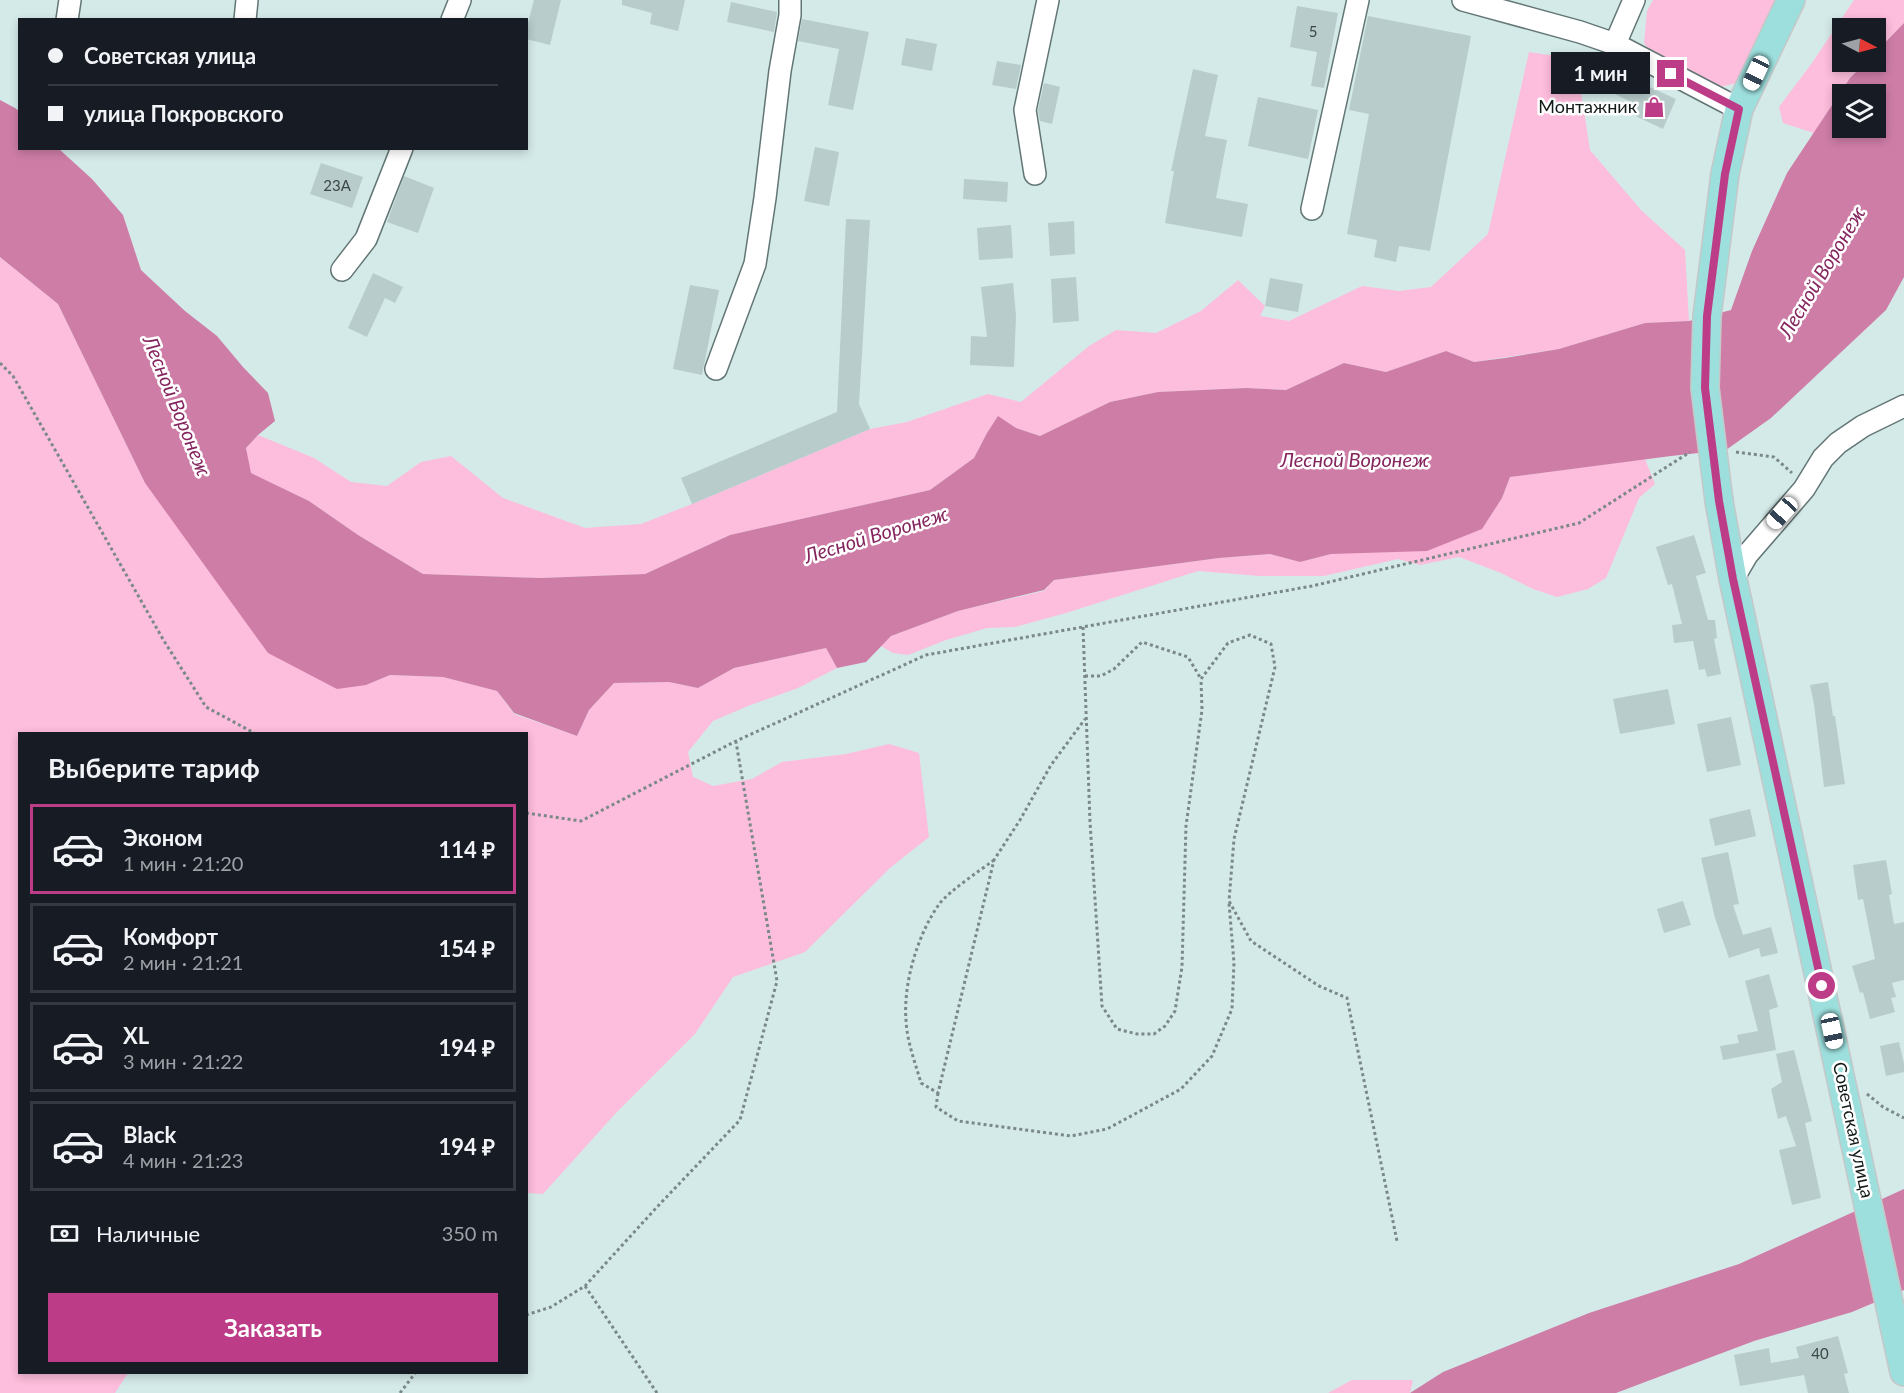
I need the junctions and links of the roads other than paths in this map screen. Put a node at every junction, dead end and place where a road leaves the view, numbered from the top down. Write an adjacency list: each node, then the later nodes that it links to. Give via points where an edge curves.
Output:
1 (70, 0): 10 (street)
2 (247, 0): 11 (street)
3 (460, 0): 12 (street)
4 (790, 0): 19 (street, via 755,264)
5 (1048, 0): 16 (street, via 1025,110)
6 (1358, 0): 17 (street)
7 (1463, 0): 13 (street)
8 (1634, 0): 13 (street)
9 (1791, 0): 14 (main road, Советская улица)
10 (67, 18)
11 (245, 18)
12 (453, 18)
13 (1615, 44): 14 (street)
14 (1739, 109): 21 (main road, Советская улица, bridge, via 1725,174 1707,316 1705,388)
15 (401, 150): 18 (street, via 366,239)
16 (1035, 174)
17 (1312, 209)
18 (342, 270)
19 (716, 369)
20 (1904, 406): 21 (street, via 1863,426 1823,458 1804,489 1747,555)
21 (1733, 579): 22 (main road, Советская улица)
22 (1904, 1372)

